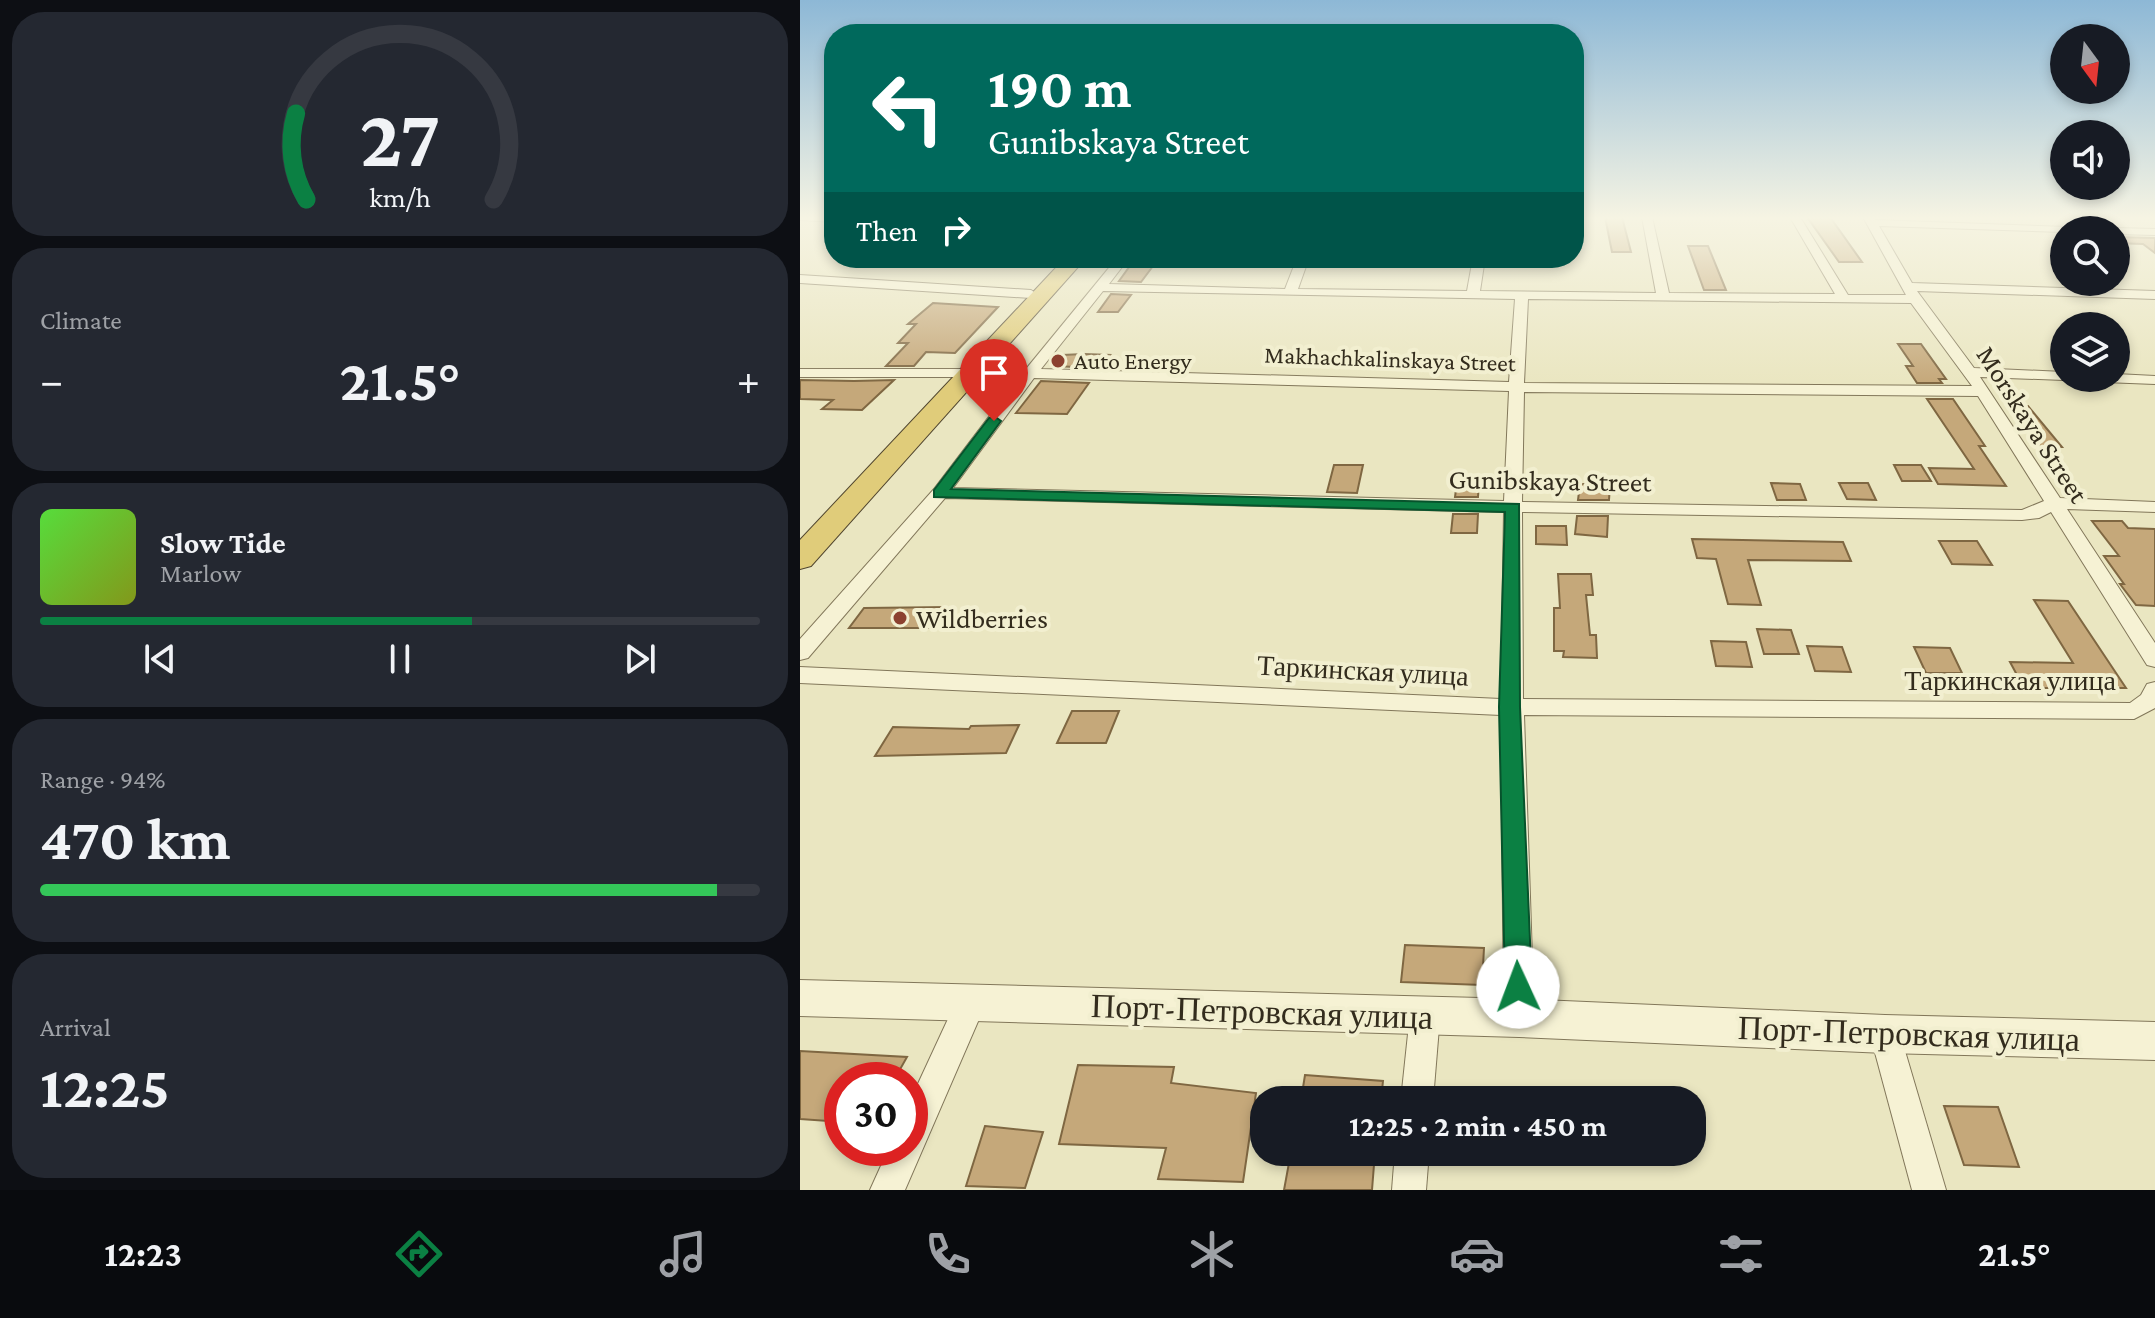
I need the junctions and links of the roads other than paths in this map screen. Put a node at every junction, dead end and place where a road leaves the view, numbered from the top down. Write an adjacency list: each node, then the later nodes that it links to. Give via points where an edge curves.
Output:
1 (1051, 273): 13 (highway)
2 (1062, 273): 22 (highway)
3 (1110, 273): 10 (street)
4 (1298, 273): 11 (street)
5 (1477, 273): 14 (street)
6 (1658, 273): 17 (street)
7 (1829, 273): 18 (street)
8 (1900, 273): 12 (street, Morskaya Street)
9 (800, 279): 13 (street)
10 (1098, 287): 11 (street); 21 (street)
11 (1290, 293): 14 (street)
12 (1912, 293): 16 (street); 18 (street); 19 (street, Morskaya Street)
13 (1031, 294): 22 (highway)
14 (1473, 295): 15 (street)
15 (1522, 295): 17 (street); 26 (street)
16 (2155, 295)
17 (1663, 297): 18 (street)
18 (1844, 298)
19 (1970, 372): 23 (street); 27 (street, Morskaya Street)
20 (800, 373): 22 (street, Makhachkalinskaya Street)
21 (1030, 373): 22 (street, Makhachkalinskaya Street); 26 (street, Makhachkalinskaya Street); 28 (street)
22 (964, 374): 32 (highway); 33 (highway)
23 (2050, 375)
24 (2130, 379): 25 (street)
25 (2155, 380)
26 (1515, 387): 27 (street, Makhachkalinskaya Street); 30 (street)
27 (1979, 391): 29 (street, Morskaya Street)
28 (940, 493): 30 (street, Gunibskaya Street); 34 (street)
29 (2054, 503): 30 (street, Gunibskaya Street, via 2022,515); 31 (street, Gunibskaya Street); 35 (street, Morskaya Street)
30 (1513, 507): 38 (street)
31 (2155, 507)
32 (800, 542)
33 (800, 559)
34 (800, 653)
35 (2155, 660)
36 (800, 675): 38 (street, Таркинская улица)
37 (2155, 690): 38 (street, Таркинская улица, via 2134,711)
38 (1509, 707): 42 (street)
39 (800, 998): 40 (street, Порт-Петровская улица)
40 (971, 1003): 41 (street, Порт-Петровская улица); 46 (street)
41 (1425, 1015): 42 (street, Порт-Петровская улица); 45 (street)
42 (1519, 1018): 43 (street, Порт-Петровская улица)
43 (1885, 1034): 44 (street, Порт-Петровская улица); 51 (street)
44 (2155, 1041)
45 (1418, 1086)
46 (928, 1098)
47 (898, 1166): 49 (street)
48 (1411, 1166): 50 (street)
49 (887, 1190)
50 (1409, 1190)
51 (1929, 1190)

